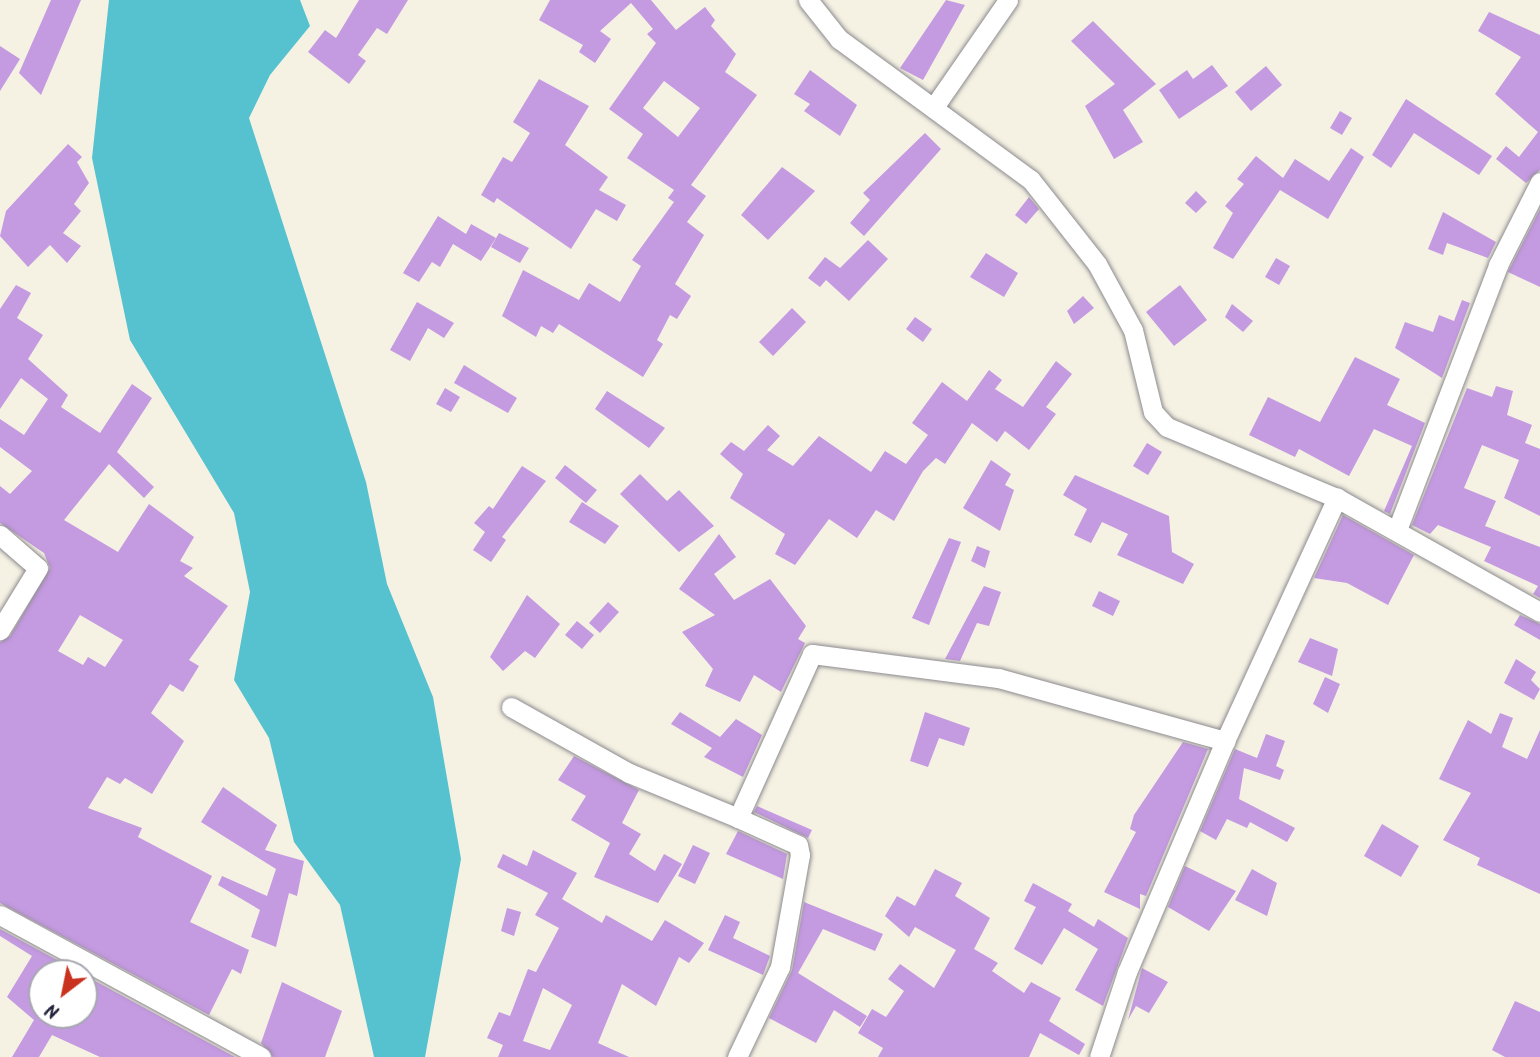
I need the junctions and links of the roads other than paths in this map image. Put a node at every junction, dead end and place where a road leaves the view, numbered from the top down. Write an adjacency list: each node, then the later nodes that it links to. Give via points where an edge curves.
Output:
1 (808, 0): 3 (street, via 839,39)
2 (1008, 0): 3 (street)
3 (934, 107): 5 (street, via 1031,180 1097,264 1133,330 1149,401 1167,427)
4 (1540, 182): 6 (street, via 1498,265)
5 (1336, 498): 6 (street); 11 (street)
6 (1397, 530): 8 (street)
7 (0, 535): 9 (street, via 38,568)
8 (1540, 612)
9 (0, 630)
10 (511, 707): 12 (street, via 629,773)
11 (1225, 741): 12 (street, via 998,678 820,651 808,660); 16 (street, via 1127,972)
12 (738, 818): 15 (street, via 798,845 800,855 780,967)
13 (0, 915): 14 (street)
14 (261, 1057)
15 (737, 1057)
16 (1099, 1057)

